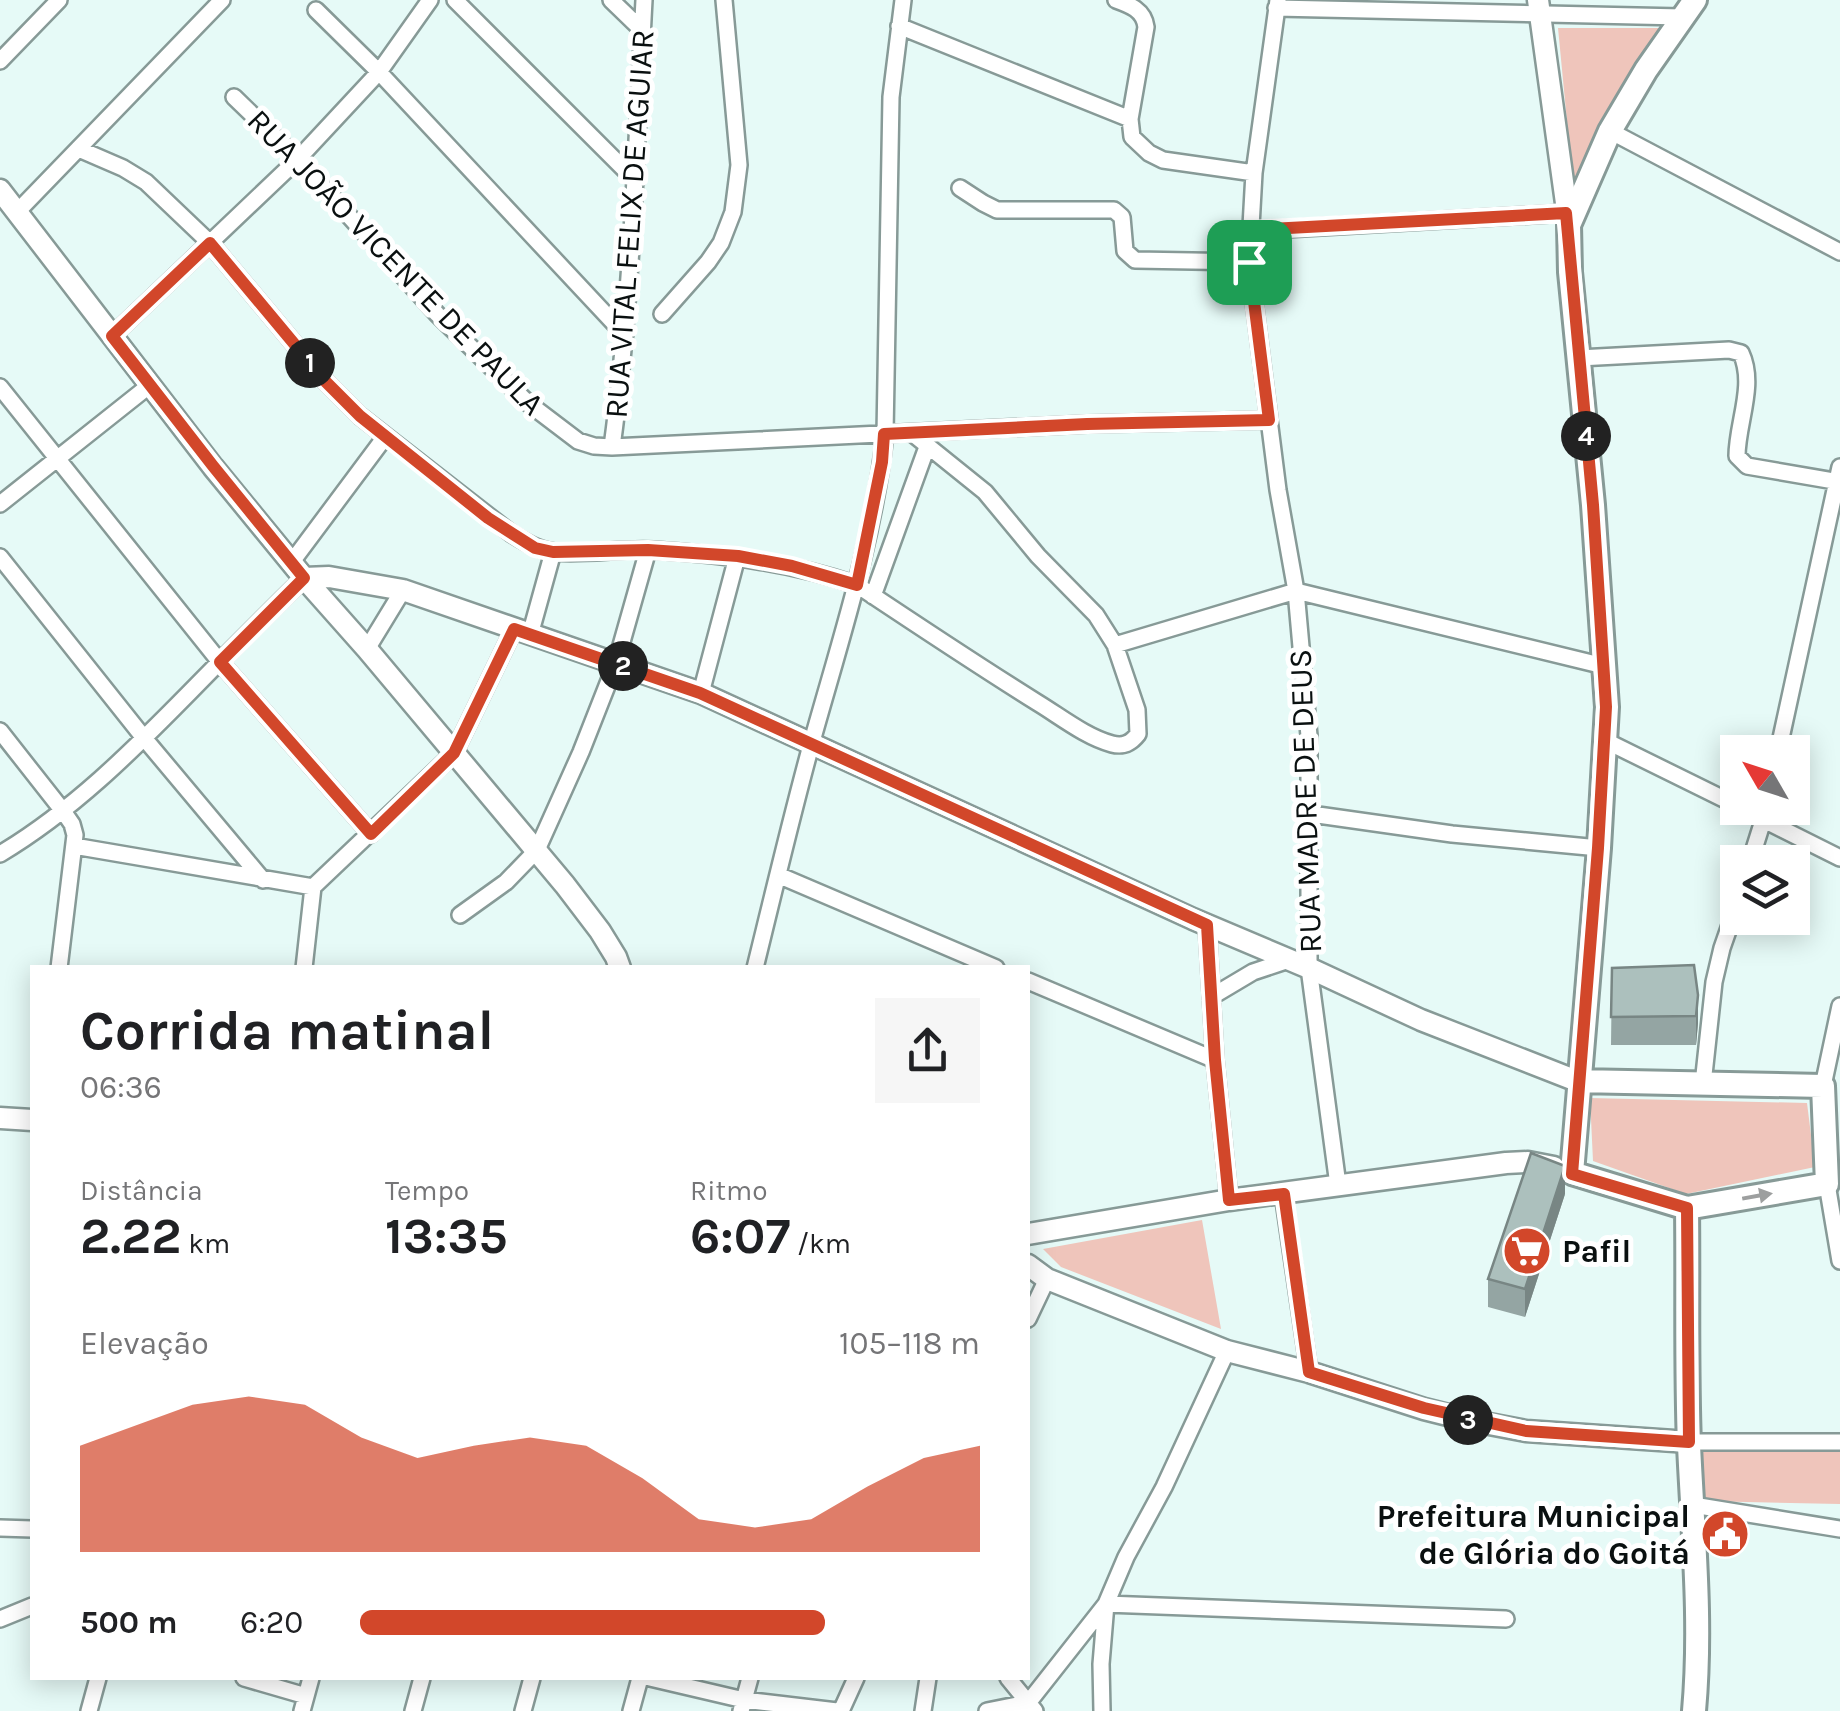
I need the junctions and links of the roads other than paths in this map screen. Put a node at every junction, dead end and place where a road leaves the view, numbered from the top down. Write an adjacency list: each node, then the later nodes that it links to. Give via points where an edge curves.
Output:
1 (58, 0): 17 (street)
2 (222, 0): 22 (street)
3 (430, 0): 18 (street)
4 (455, 0): 25 (street)
5 (611, 0): 16 (street)
6 (644, 0): 16 (street, RUA VITAL FELIX DE AGUIAR)
7 (724, 0): 34 (street, via 740,164 733,212 708,262)
8 (903, 0): 15 (street)
9 (1116, 0): 20 (street, via 1135,9 1146,27)
10 (1277, 4): 11 (street); 24 (street, RUA MADRE DE DEUS)
11 (1539, 7): 12 (street); 29 (street)
12 (1630, 8): 13 (street)
13 (1689, 9): 21 (main road)
14 (316, 10): 18 (street)
15 (899, 26): 20 (street); 41 (street, via 891,97)
16 (642, 30): 25 (street, RUA VITAL FELIX DE AGUIAR)
17 (0, 61)
18 (379, 72): 23 (street); 35 (street)
19 (234, 97): 23 (street, RUA JOÃO VICENTE DE PAULA)
20 (1130, 119): 24 (street, via 1138,145 1163,160)
21 (1610, 131): 29 (main road); 32 (street)
22 (78, 149): 28 (street); 31 (street, via 146,182)
23 (298, 160): 31 (street); 44 (street, RUA JOÃO VICENTE DE PAULA, via 528,402 578,440)
24 (1254, 173): 30 (street, RUA MADRE DE DEUS)
25 (636, 181): 35 (street, RUA VITAL FELIX DE AGUIAR)
26 (960, 188): 33 (street, via 997,210 1114,210 1122,216 1125,251 1135,260)
27 (0, 190): 28 (street)
28 (18, 211): 36 (street)
29 (1567, 219): 30 (street); 37 (main road)
30 (1250, 230): 33 (street, RUA MADRE DE DEUS)
31 (210, 243): 36 (street); 43 (street, via 326,382)
32 (1840, 252)
33 (1249, 262): 40 (street, RUA MADRE DE DEUS)
34 (662, 314)
35 (625, 335): 44 (street, RUA VITAL FELIX DE AGUIAR)
36 (112, 336): 38 (street)
37 (1579, 358): 47 (street, via 1741,353 1747,391 1737,456 1746,466); 63 (main road)
38 (150, 385): 46 (street); 53 (street)
39 (0, 387): 46 (street)
40 (1269, 420): 42 (street); 56 (street, RUA MADRE DE DEUS)
41 (884, 434): 42 (street); 44 (street); 54 (street)
42 (913, 434): 45 (street)
43 (385, 437): 50 (street, via 512,534); 53 (street)
44 (612, 447)
45 (927, 447): 57 (street); 59 (street, via 985,492 1096,614)
46 (58, 458): 48 (street); 61 (street)
47 (1839, 477): 66 (street)
48 (0, 504)
49 (648, 550): 50 (street); 51 (street); 62 (street)
50 (553, 552): 58 (street)
51 (738, 556): 54 (street); 64 (street)
52 (0, 557): 67 (street)
53 (298, 570): 55 (street); 60 (street); 61 (street)
54 (857, 585): 57 (street); 69 (street)
55 (404, 590): 58 (street); 60 (street)
56 (1296, 591): 59 (street); 63 (street); 73 (street, RUA MADRE DE DEUS)
57 (874, 596): 59 (street, via 1082,730 1123,746 1136,738 1139,726)
58 (522, 632): 62 (street); 70 (street)
59 (1115, 645)
60 (367, 648): 70 (street)
61 (220, 662): 67 (street); 75 (street)
62 (616, 663): 64 (street); 78 (street)
63 (1604, 666): 68 (main road)
64 (700, 693): 69 (street)
65 (0, 731): 72 (street)
66 (1782, 735)
67 (144, 738): 72 (street); 82 (street)
68 (1606, 741): 71 (street); 77 (main road)
69 (812, 743): 81 (street); 85 (street)
70 (454, 753): 75 (street); 78 (street)
71 (1720, 798)
72 (62, 811): 76 (street, via 72,824); 79 (street)
73 (1311, 814): 77 (street); 93 (street, RUA MADRE DE DEUS)
74 (1784, 825): 80 (street)
75 (371, 834): 83 (street)
76 (74, 846): 82 (street); 88 (street)
77 (1598, 848): 98 (main road)
78 (537, 850): 84 (street); 90 (street)
79 (0, 854)
80 (1840, 858)
81 (778, 875): 91 (street); 92 (street)
82 (263, 880): 83 (street)
83 (313, 887): 89 (street)
84 (460, 914)
85 (1207, 925): 87 (street); 95 (street)
86 (1727, 935): 99 (street, via 1714,982)
87 (1289, 960): 93 (street); 95 (street)
88 (59, 965)
89 (304, 965)
90 (619, 965)
91 (755, 965)
92 (989, 965)
93 (1310, 968): 98 (street); 105 (street, RUA MADRE DE DEUS)
94 (1030, 982): 97 (street)
95 (1211, 997): 97 (street)
96 (1840, 1006): 100 (street)
97 (1215, 1060): 107 (street)
98 (1578, 1082): 99 (main road); 103 (main road)
99 (1703, 1084): 100 (main road)
100 (1823, 1086): 104 (main road)
101 (0, 1118): 102 (street)
102 (30, 1120)
103 (1572, 1174): 105 (street, via 1506,1162); 108 (main road)
104 (1827, 1184): 108 (main road, one-way to 104); 110 (street)
105 (1338, 1185): 106 (street)
106 (1284, 1194): 107 (street); 115 (street)
107 (1229, 1200): 109 (street)
108 (1687, 1208): 116 (main road)
109 (1030, 1234)
110 (1840, 1261)
111 (1030, 1266): 112 (street)
112 (1046, 1278): 113 (street); 114 (street)
113 (1030, 1314)
114 (1227, 1351): 115 (street); 122 (street)
115 (1309, 1372): 116 (street, via 1526,1431)
116 (1689, 1442): 117 (street); 118 (main road)
117 (1840, 1442)
118 (1693, 1505): 120 (street); 148 (main road)
119 (0, 1528): 121 (street)
120 (1840, 1528)
121 (30, 1529)
122 (1106, 1604): 125 (street); 139 (street); 147 (street)
123 (30, 1607): 124 (street)
124 (0, 1619)
125 (1506, 1619)
126 (97, 1680): 140 (street)
127 (249, 1680): 137 (street)
128 (311, 1680): 137 (street)
129 (422, 1680): 141 (street)
130 (531, 1680): 142 (street)
131 (639, 1680): 143 (street)
132 (657, 1680): 138 (street)
133 (749, 1680): 138 (street)
134 (855, 1680): 144 (street)
135 (928, 1680): 145 (street)
136 (1009, 1680): 139 (street)
137 (304, 1704)
138 (742, 1706): 144 (street)
139 (1026, 1708): 146 (street)
140 (89, 1711)
141 (414, 1711)
142 (523, 1711)
143 (631, 1711)
144 (839, 1711)
145 (922, 1711)
146 (987, 1711)
147 (1102, 1711)
148 (1694, 1711)

